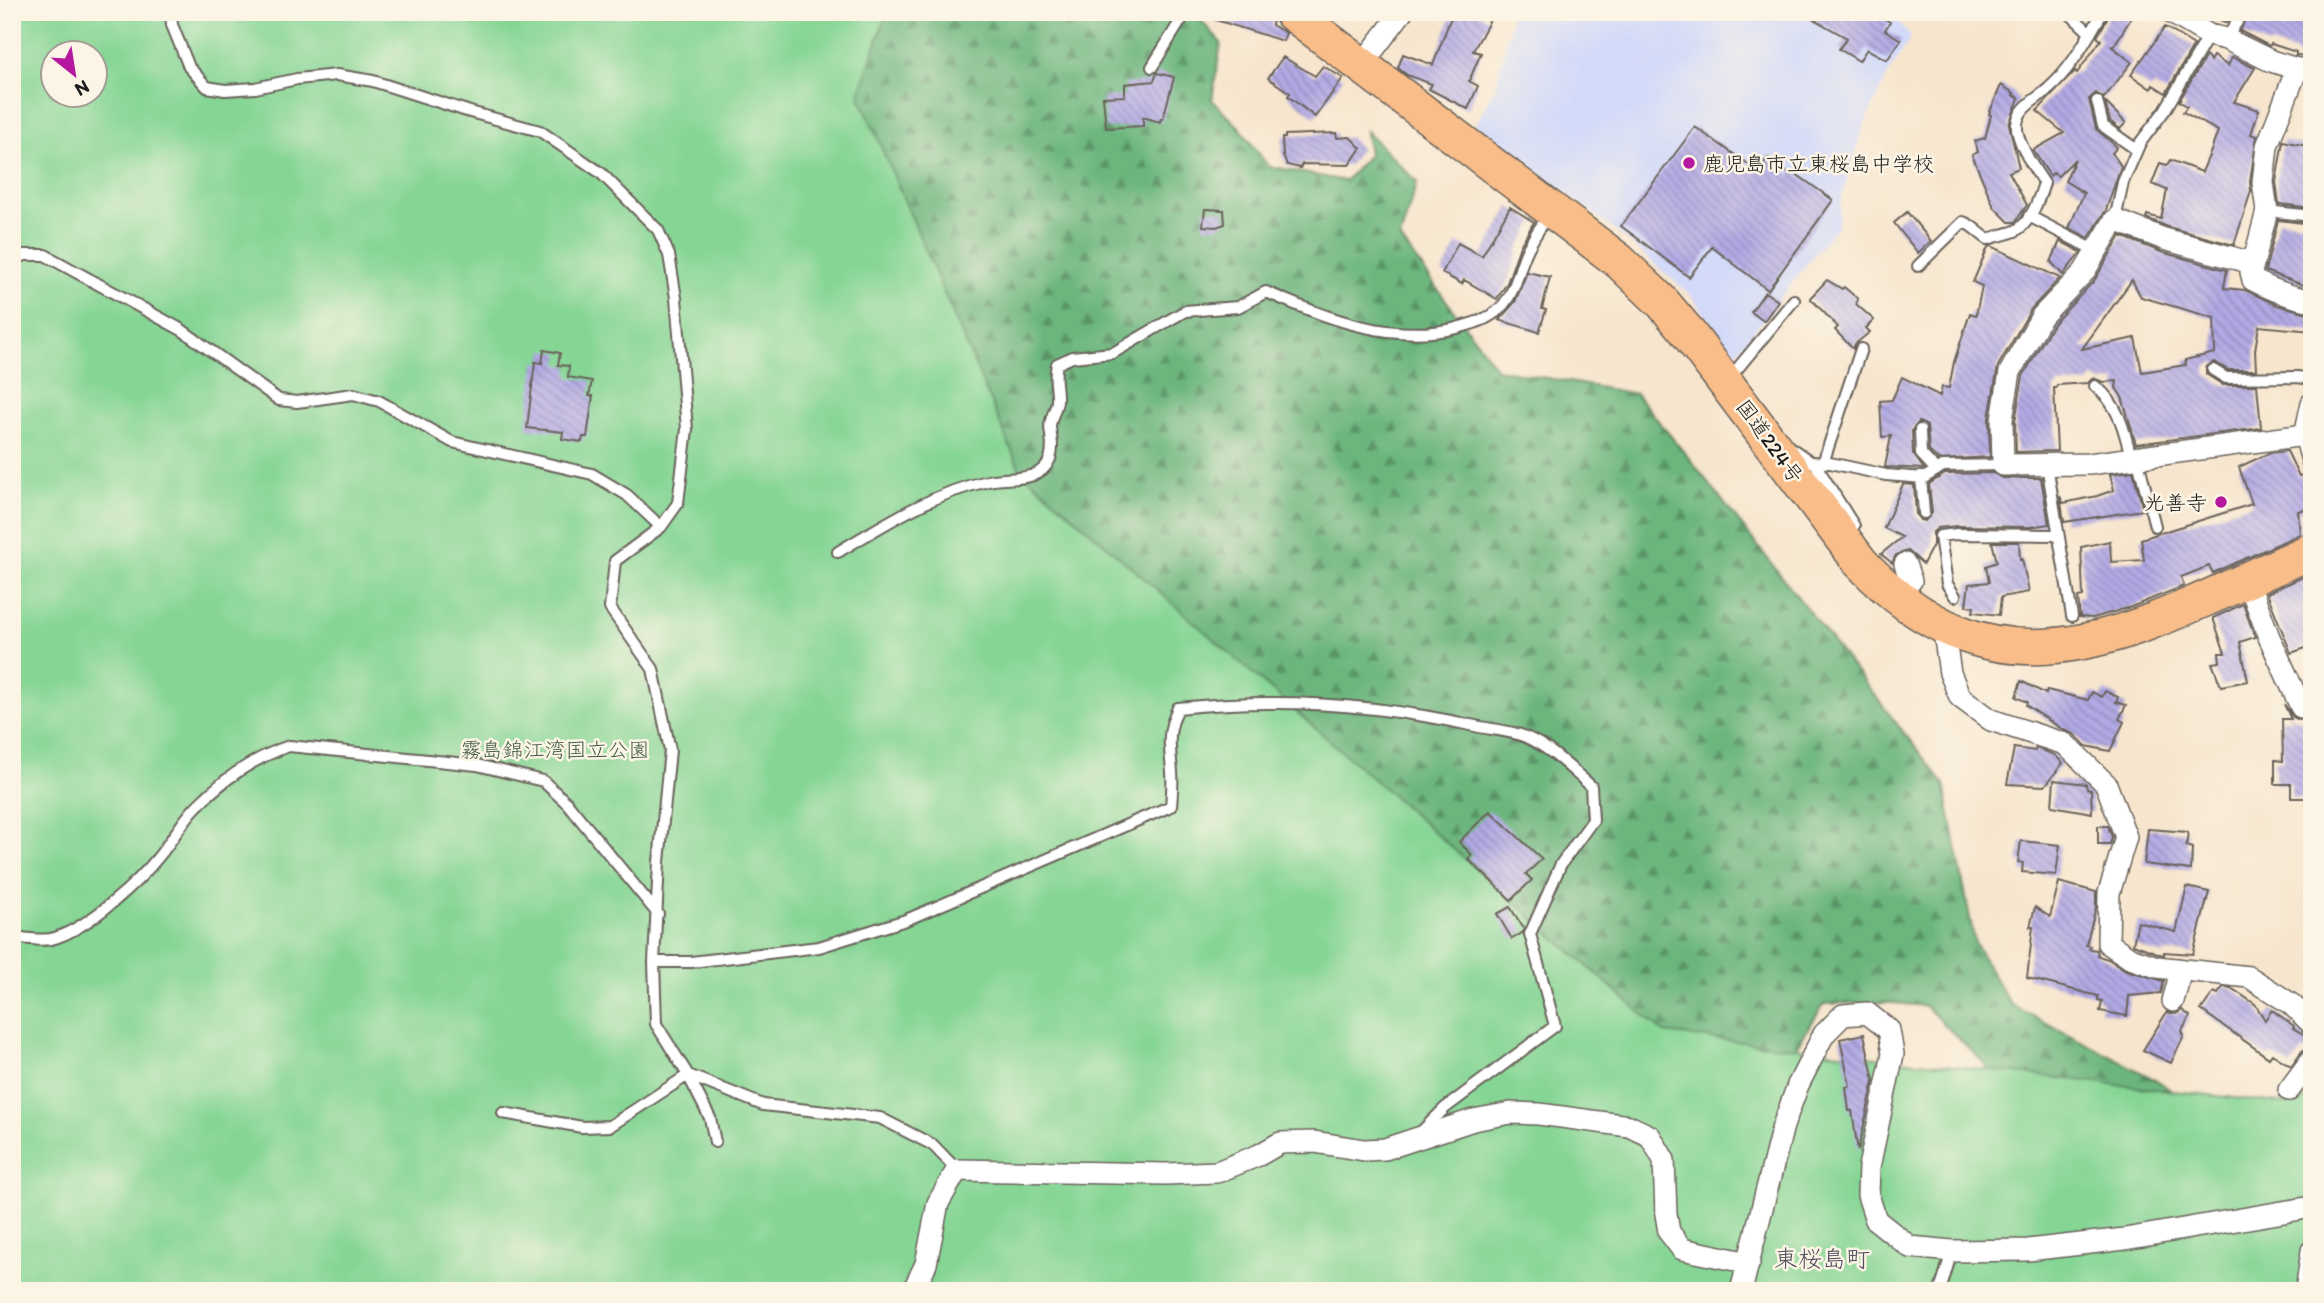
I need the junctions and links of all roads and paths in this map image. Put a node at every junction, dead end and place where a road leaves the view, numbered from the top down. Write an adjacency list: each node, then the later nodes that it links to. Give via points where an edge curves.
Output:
1 (171, 12): 45 (lane, via 189,67 207,87 245,89 337,75 373,81 540,131 601,173 658,230 669,255 676,298 687,429 678,503)
2 (1186, 12): 12 (lane)
3 (1291, 12): 11 (highway, 国道224号)
4 (1402, 12): 11 (street)
5 (2068, 12): 9 (lane)
6 (2103, 12): 9 (lane)
7 (2170, 12): 10 (street)
8 (2240, 12): 10 (lane, via 2237,22)
9 (2090, 33): 18 (lane, via 2079,55 2050,88 2025,107 2017,121 2027,156 2043,183)
10 (2217, 37): 13 (street, via 2272,61); 15 (lane)
11 (1361, 66): 16 (highway, 国道224号)
12 (1152, 67)
13 (2304, 69): 17 (street, via 2267,146 2263,182)
14 (2097, 101): 15 (lane, via 2104,126)
15 (2137, 150): 20 (lane)
16 (1550, 210): 30 (highway, 国道224号, via 1619,261 1663,303); 48 (lane, via 1525,254 1515,286 1503,305 1485,320 1448,330 1370,330 1266,292 1238,307 1185,311 1113,353 1065,360 1057,364 1054,379 1057,399 1050,424 1050,459 1039,474 990,480 936,497)
17 (2267, 211): 19 (lane); 23 (street)
18 (2029, 216): 21 (lane); 24 (lane, via 2019,229 1988,239 1963,222)
19 (2312, 216)
20 (2115, 220): 21 (street); 23 (street)
21 (2096, 251): 39 (street, via 2084,272 2042,316 2010,372 2002,420)
22 (12, 263): 45 (lane, via 24,255 46,255 183,330 279,400 353,394 379,401 452,442 592,474 627,495)
23 (2252, 263): 26 (street, via 2253,280 2290,297)
24 (1918, 266)
25 (1794, 300): 30 (lane)
26 (2312, 301)
27 (1861, 349): 38 (lane)
28 (2213, 370): 29 (lane, via 2226,378)
29 (2312, 379)
30 (1726, 382): 34 (highway, 国道224号)
31 (2095, 386): 36 (lane, via 2122,421)
32 (2312, 403): 35 (street)
33 (1920, 430): 41 (lane, via 1921,454)
34 (1761, 431): 38 (lane); 49 (highway, 国道224号)
35 (2305, 435): 36 (street); 37 (street)
36 (2134, 457): 40 (street); 44 (lane)
37 (2312, 461)
38 (1819, 462): 42 (lane); 49 (lane)
39 (2003, 465): 40 (street); 41 (lane)
40 (2047, 465): 46 (lane)
41 (1936, 470): 42 (lane)
42 (1921, 477): 43 (lane)
43 (1924, 513)
44 (2155, 526)
45 (661, 527): 54 (lane, via 615,561 610,608 653,669 670,750)
46 (2058, 535): 51 (lane); 52 (lane, via 1940,536)
47 (2312, 551): 50 (highway, 国道224号)
48 (838, 552)
49 (1883, 561): 52 (street, via 1915,598); 52 (highway, 国道224号, via 1885,588 1907,606)
50 (2247, 578): 52 (highway, 国道224号, via 2176,612 2081,643 2029,647 1993,643); 53 (street)
51 (2072, 616)
52 (1955, 619): 57 (street, via 1950,673 1960,697 1991,720 2065,744 2106,784 2126,837 2109,893 2108,943 2130,958)
53 (2301, 707)
54 (658, 914): 55 (lane, via 544,782 477,765 289,746 265,754 194,808 136,883 85,923 53,939); 56 (lane)
55 (12, 937)
56 (654, 962): 61 (lane, via 656,1024); 64 (lane, via 819,947 906,920 1171,806 1170,725 1178,708 1233,702 1366,706 1530,738 1591,786 1593,820 1561,864 1530,934 1555,1026 1445,1108)
57 (2178, 969): 58 (street); 59 (street, via 2249,977)
58 (2173, 1000)
59 (2312, 1024)
60 (2312, 1059): 62 (street)
61 (688, 1075): 63 (lane, via 610,1126 582,1127); 65 (lane, via 710,1118); 66 (lane, via 763,1105 880,1118 933,1145)
62 (2289, 1090)
63 (503, 1114)
64 (1413, 1140): 66 (street, via 1364,1150 1314,1142 1280,1143 1217,1172); 70 (street, via 1511,1113 1629,1126 1650,1136 1664,1160 1669,1232 1682,1249)
65 (715, 1142)
66 (957, 1171): 71 (street, via 938,1203 926,1264)
67 (2312, 1207): 68 (street, via 2125,1239 2028,1250)
68 (1952, 1251): 70 (street, via 1910,1247 1876,1220 1868,1195 1869,1167 1893,1054 1889,1030 1867,1013 1843,1015 1824,1034 1798,1085 1783,1126); 73 (lane)
69 (2312, 1251): 74 (street)
70 (1749, 1263): 72 (street)
71 (913, 1291)
72 (1741, 1291)
73 (1940, 1291)
74 (2306, 1291)

